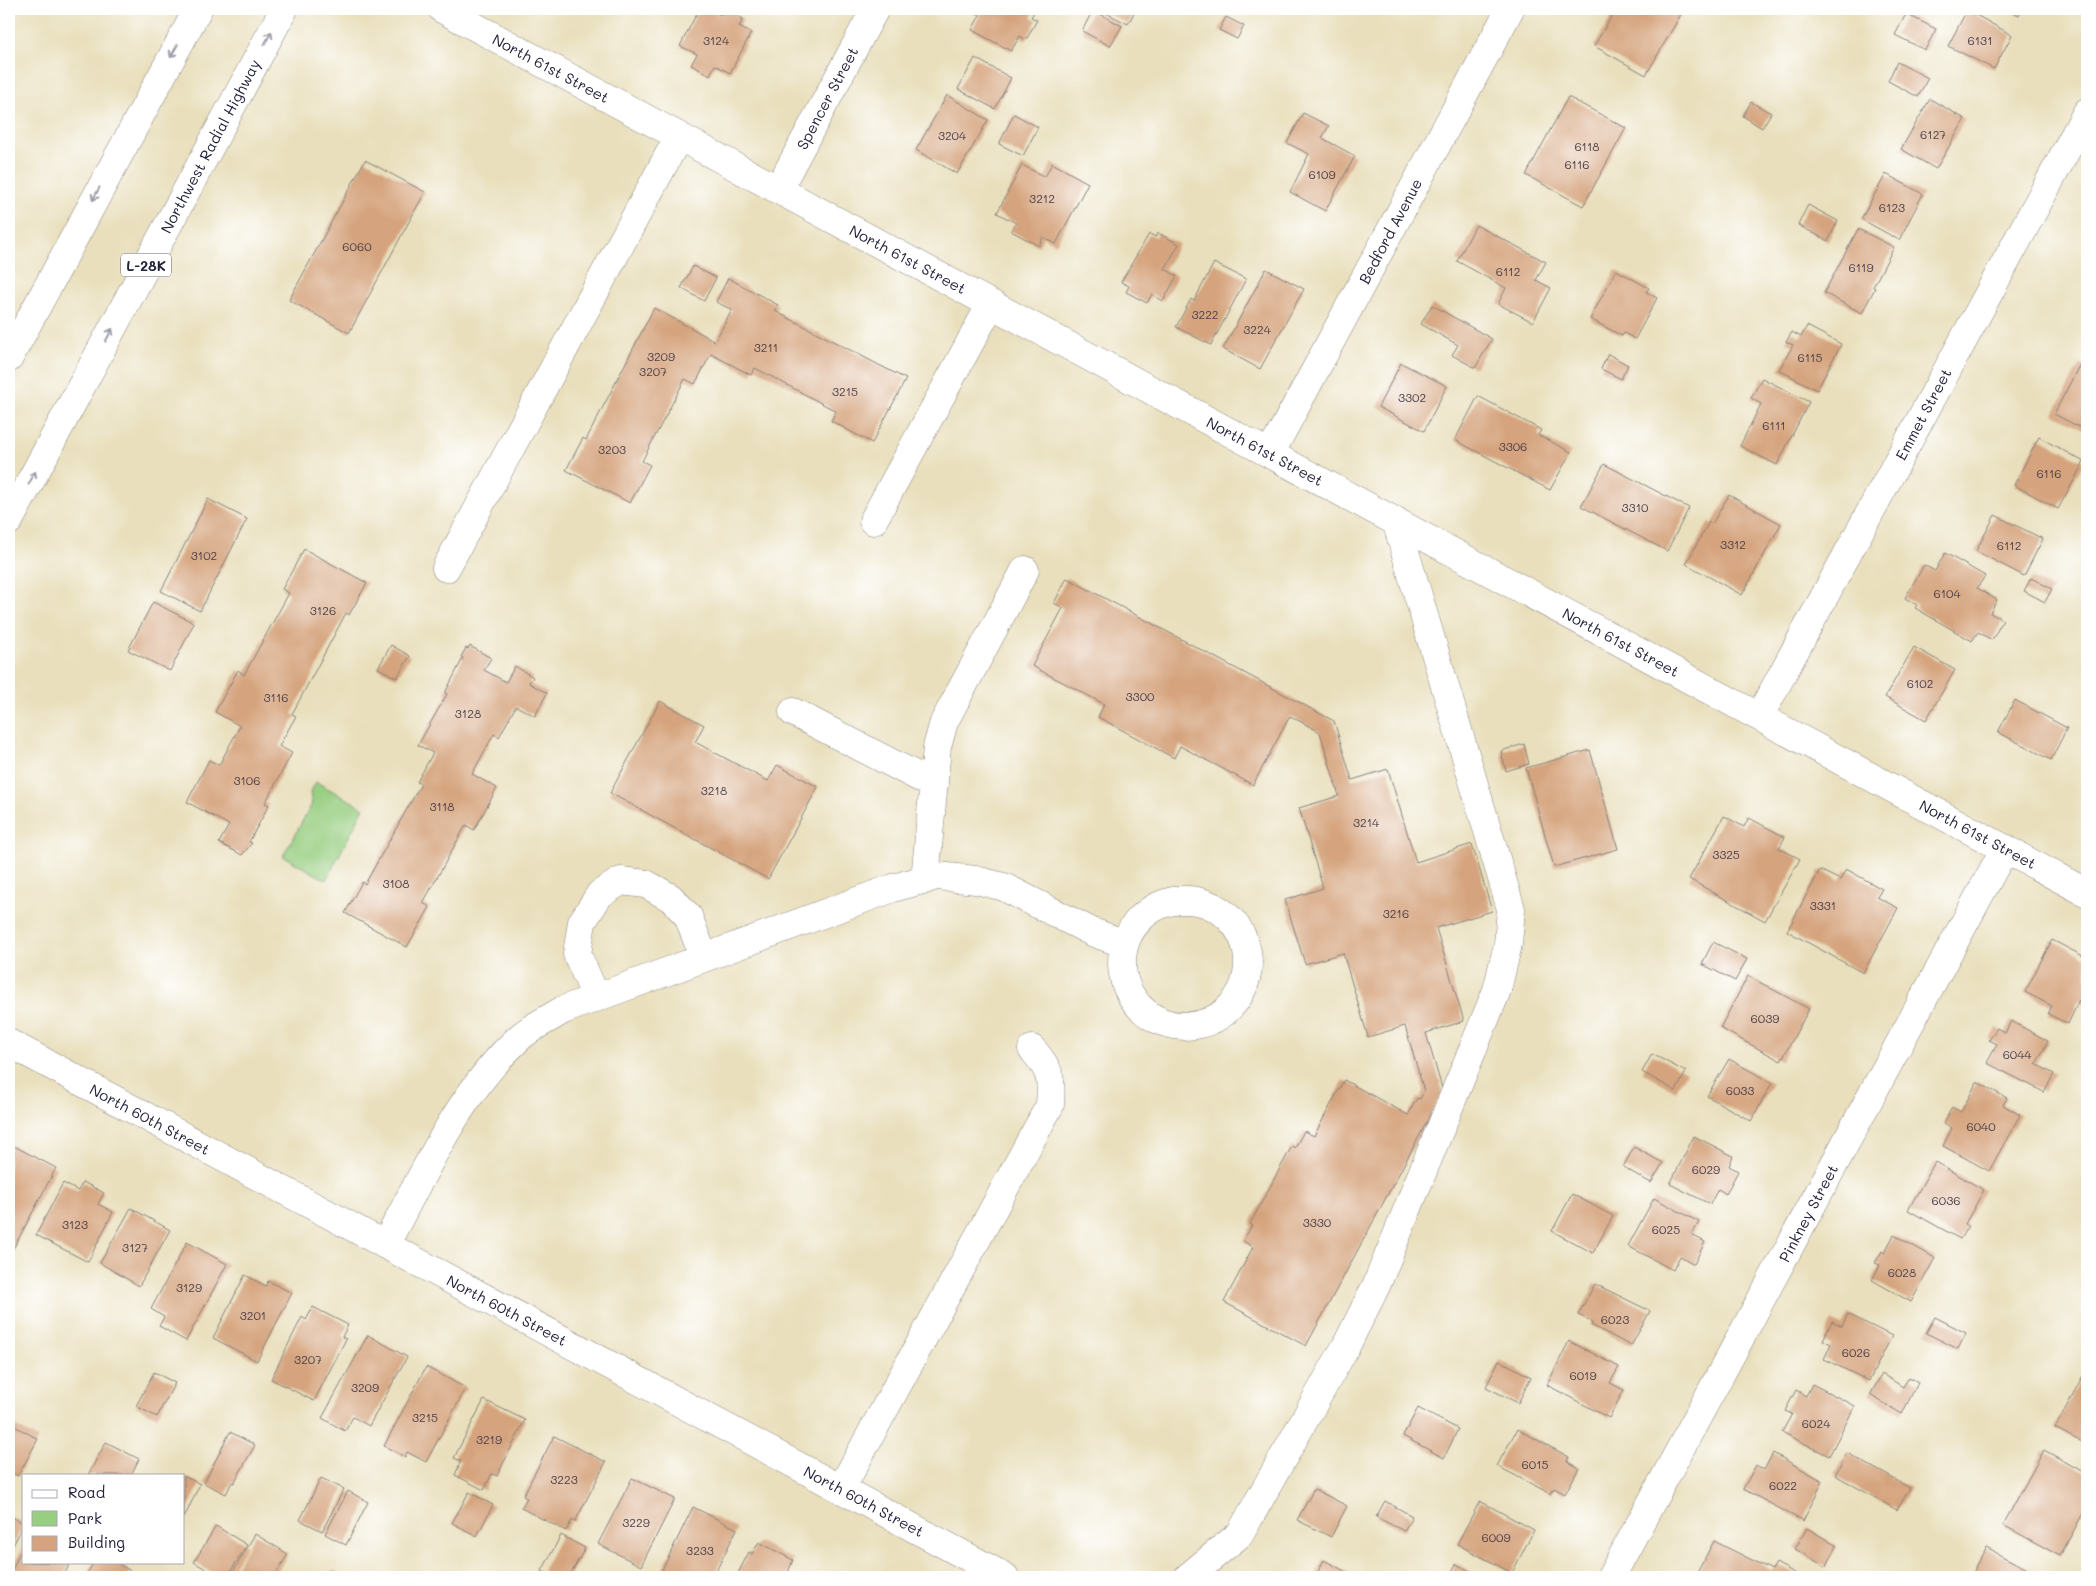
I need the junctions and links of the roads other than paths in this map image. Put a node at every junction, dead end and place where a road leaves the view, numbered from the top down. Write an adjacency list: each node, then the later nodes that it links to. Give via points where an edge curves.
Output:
1 (198, 9): 10 (street, one-way to 10)
2 (284, 9): 12 (street, Northwest Radial Highway / L-28K, one-way to 2)
3 (442, 9): 7 (street, North 61st Street)
4 (875, 9): 8 (street, Spencer Street)
5 (1510, 9): 11 (street, Bedford Avenue)
6 (2087, 112): 18 (street, Emmet Street)
7 (679, 136): 8 (street, North 61st Street); 15 (street)
8 (779, 188): 9 (street, North 61st Street)
9 (991, 304): 11 (street, North 61st Street); 13 (street)
10 (9, 358)
11 (1270, 454): 14 (street, North 61st Street)
12 (9, 521)
13 (873, 521)
14 (1396, 521): 18 (street, North 61st Street); 31 (street, via 1511,910 1508,944 1497,990 1376,1286 1346,1346 1240,1534)
15 (446, 568)
16 (1025, 570): 19 (street, via 944,722 937,747)
17 (793, 712): 19 (street)
18 (1759, 716): 20 (street, North 61st Street)
19 (934, 785): 21 (street)
20 (2005, 848): 22 (street, North 61st Street); 32 (street, Pinkney Street)
21 (924, 880): 23 (street, via 937,876 1004,887 1092,932); 24 (street, via 893,888)
22 (2087, 892)
23 (1125, 944): 23 (street, via 1122,964 1126,985 1136,1003 1152,1016 1171,1024 1192,1026 1212,1020 1241,992 1247,972 1247,951 1240,932 1227,916 1209,904 1189,900 1168,902 1150,911 1135,925)
24 (704, 958): 25 (street); 25 (street, via 688,916 672,898 646,884 621,881 600,894 582,922 577,954)
25 (596, 998): 28 (street, via 563,1010 520,1037 491,1066 462,1106)
26 (9, 1043): 28 (street, North 60th Street)
27 (1032, 1049): 29 (street, via 1046,1064 1052,1082 1050,1106)
28 (385, 1245): 29 (street, North 60th Street)
29 (842, 1490): 30 (street, North 60th Street)
30 (1005, 1577)
31 (1188, 1577)
32 (1611, 1577)

